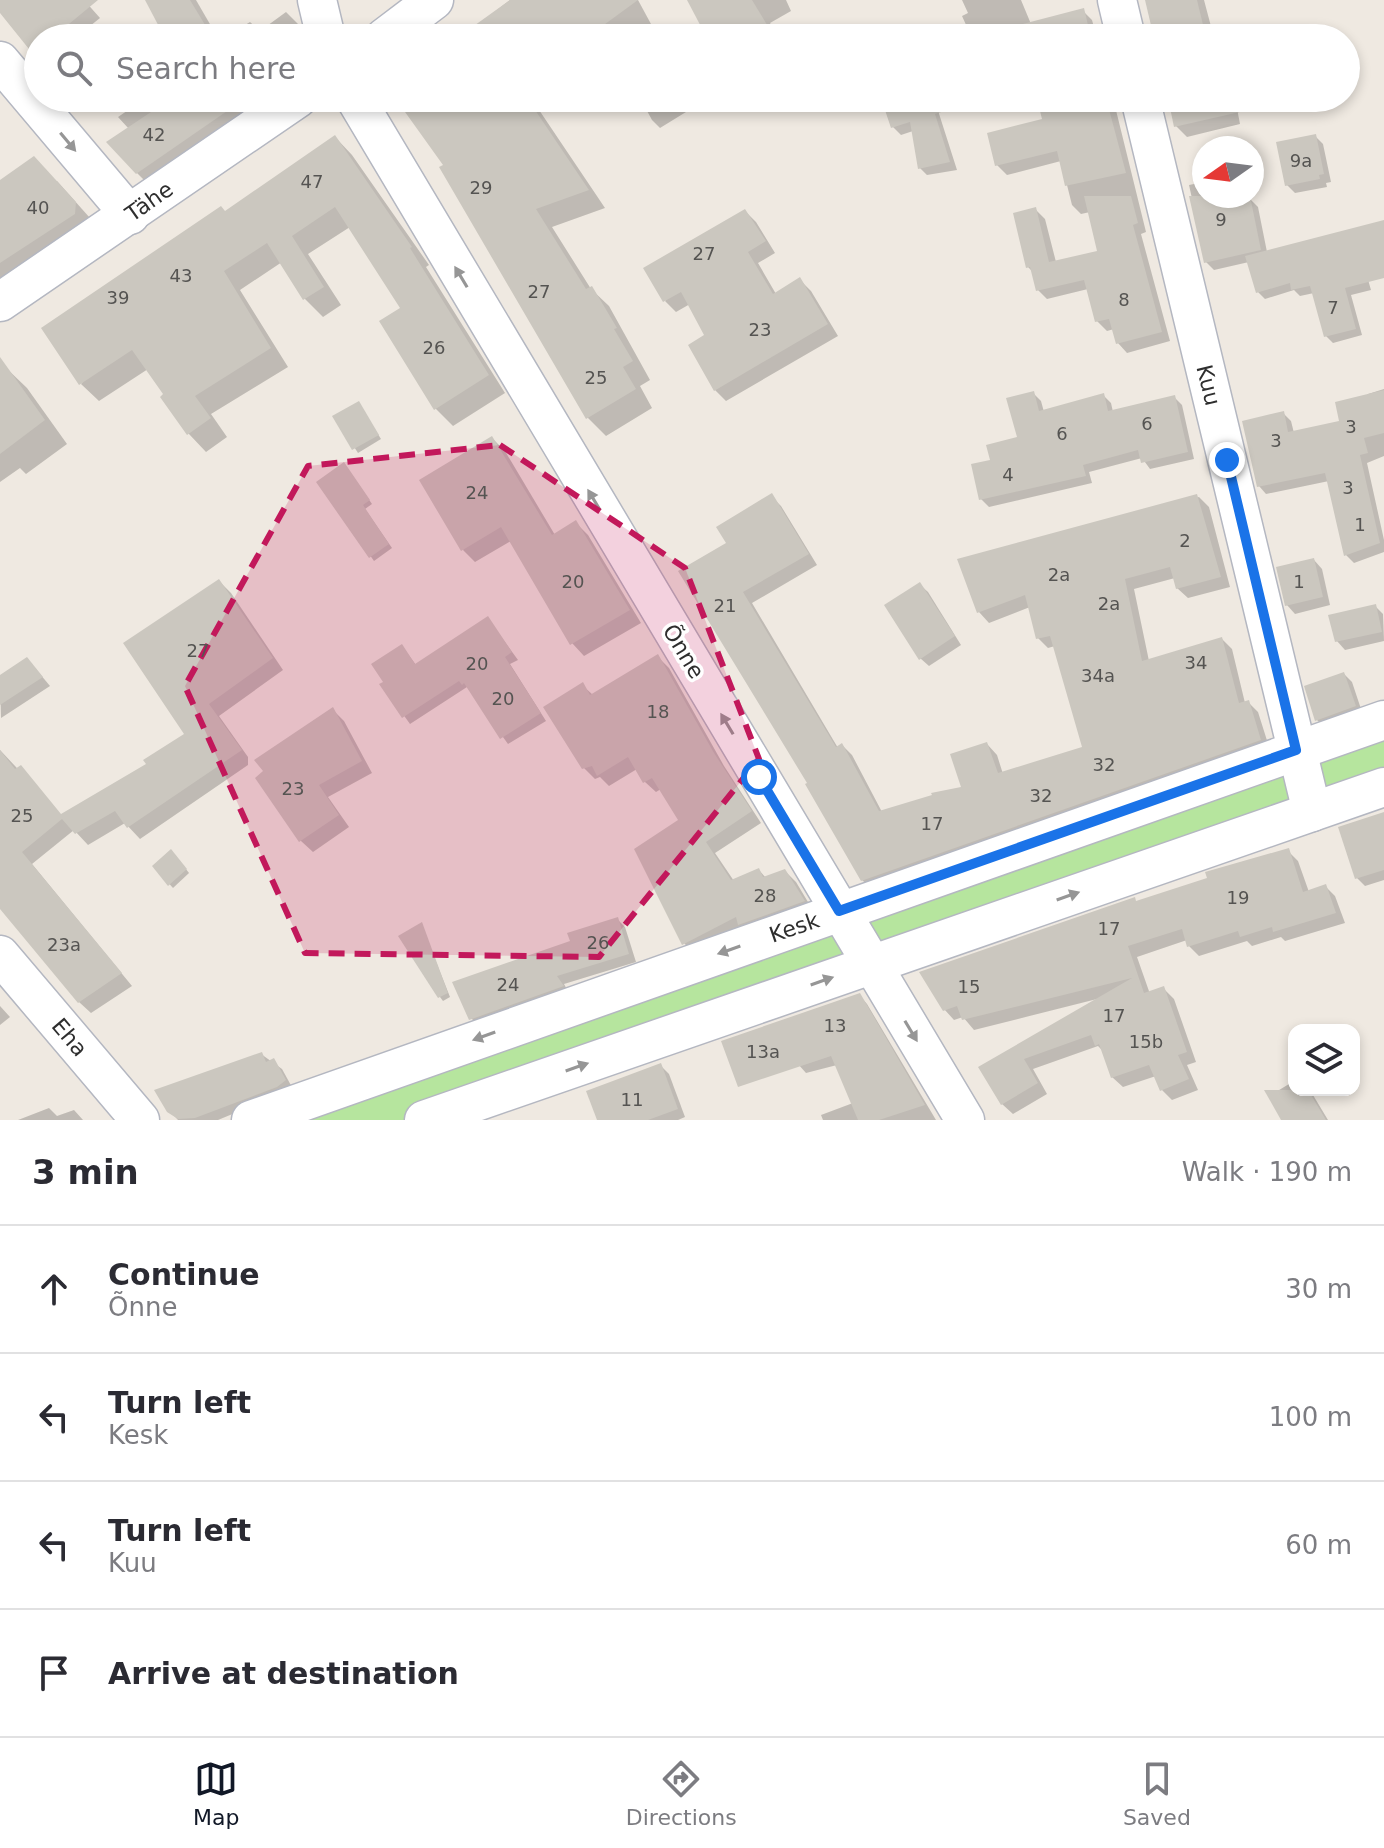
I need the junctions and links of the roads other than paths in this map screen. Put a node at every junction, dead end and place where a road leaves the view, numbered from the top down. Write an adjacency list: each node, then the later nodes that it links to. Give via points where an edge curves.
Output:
1 (317, 0): 4 (street)
2 (434, 0): 5 (street)
3 (1117, 0): 6 (street)
4 (323, 24)
5 (402, 24)
6 (1123, 24)
7 (0, 61): 8 (street, one-way to 8)
8 (24, 89)
9 (43, 112): 13 (street, one-way to 13)
10 (278, 112): 13 (street, Tähe)
11 (363, 112): 19 (street, Õnne, one-way to 11)
12 (1143, 112): 16 (street, Kuu)
13 (130, 215): 14 (street, Tähe)
14 (0, 302)
15 (1384, 720): 16 (street, Kesk)
16 (1296, 750): 18 (street, Kuu); 19 (street, Kesk)
17 (1384, 787): 18 (street)
18 (1312, 812): 21 (street, one-way to 18)
19 (839, 911): 21 (street, Õnne); 23 (street, Kesk, one-way to 23)
20 (0, 955): 22 (street, Eha)
21 (870, 964): 24 (street, one-way to 21); 25 (street, Õnne, one-way to 25)
22 (140, 1120)
23 (251, 1120)
24 (424, 1120)
25 (965, 1120)

